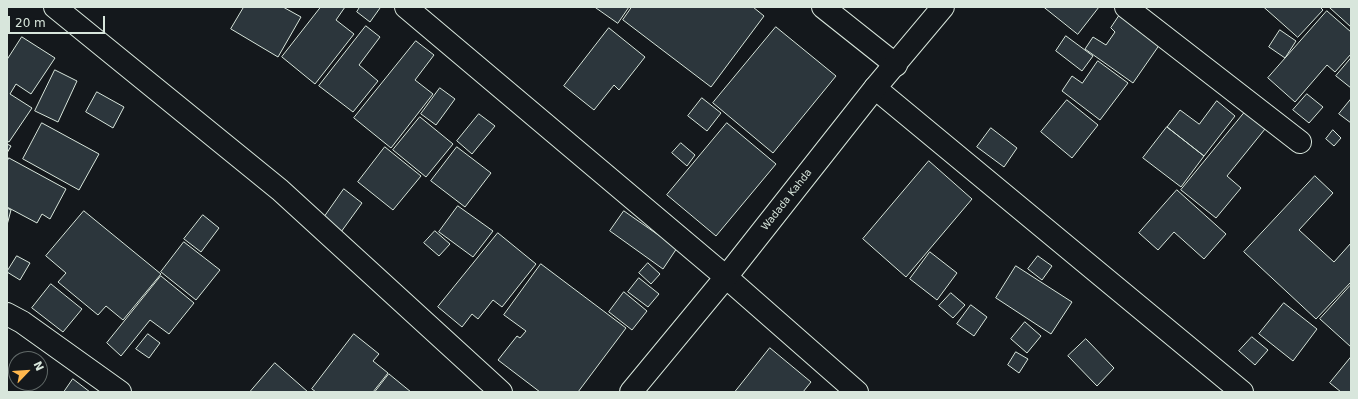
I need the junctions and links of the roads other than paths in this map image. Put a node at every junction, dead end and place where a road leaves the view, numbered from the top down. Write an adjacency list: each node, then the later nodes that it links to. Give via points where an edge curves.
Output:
1 (55, 7): 12 (street, via 280,190)
2 (406, 7): 9 (street)
3 (823, 7): 6 (street)
4 (943, 7): 6 (street, Wadada Kahda)
5 (1126, 7): 8 (street)
6 (896, 64): 7 (street, Wadada Kahda)
7 (876, 88): 9 (street, Wadada Kahda); 15 (street)
8 (1300, 142)
9 (726, 277): 13 (street, Wadada Kahda); 14 (street)
10 (7, 314): 11 (street)
11 (120, 392)
12 (501, 392)
13 (631, 392)
14 (857, 392)
15 (1242, 392)

